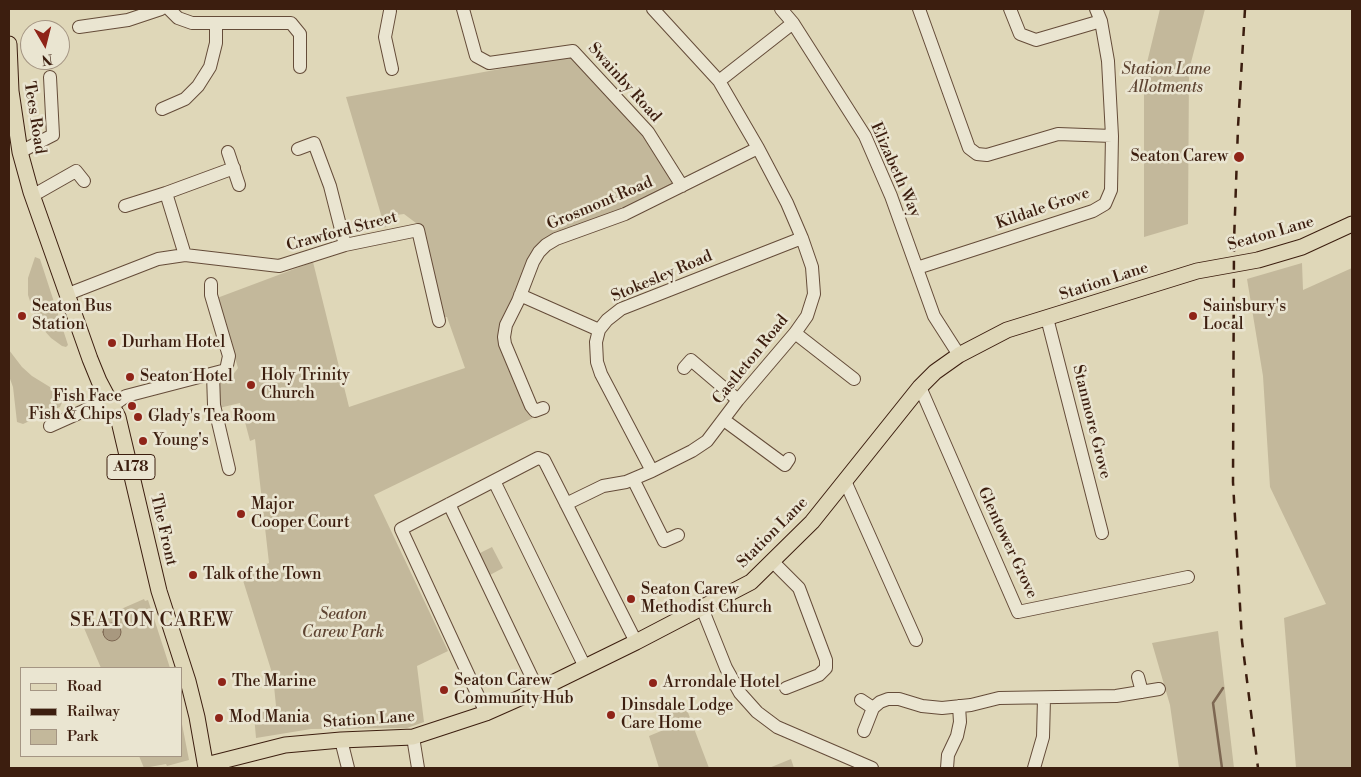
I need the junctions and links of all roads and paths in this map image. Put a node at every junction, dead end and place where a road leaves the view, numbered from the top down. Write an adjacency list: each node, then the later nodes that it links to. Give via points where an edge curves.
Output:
1 (161, 9): 13 (street, via 128,20)
2 (169, 9): 12 (street, via 178,18 192,23)
3 (463, 9): 28 (street, Swainby Road, via 476,56 489,63 573,51 648,132)
4 (653, 9): 18 (street, Castleton Road)
5 (781, 9): 11 (street, Elizabeth Way)
6 (919, 9): 20 (street, via 969,148 977,154 986,155 1058,134)
7 (1010, 9): 10 (street, via 1020,34 1036,40)
8 (1096, 9): 10 (street, Kildale Grove)
9 (393, 10): 16 (street, via 385,37)
10 (1100, 21): 20 (street, Kildale Grove, via 1108,61)
11 (793, 23): 18 (street); 36 (street, Elizabeth Way, via 865,136)
12 (216, 24): 15 (street, via 291,24 300,34); 19 (street, via 216,43 210,67 185,99)
13 (79, 25)
14 (9, 44): 23 (main road, Tees Road / A178, via 11,91)
15 (300, 67)
16 (392, 70)
17 (50, 77): 23 (street, via 53,135)
18 (719, 81): 21 (street, Castleton Road)
19 (167, 103)
20 (1112, 136): 36 (street, Kildale Grove, via 1112,190 1105,204 1093,211)
21 (758, 148): 28 (street, Grosmont Road); 33 (street, Castleton Road)
22 (298, 149): 34 (street, via 313,138 330,186)
23 (20, 152): 30 (main road, Tees Road / A178)
24 (228, 152): 25 (street)
25 (234, 168): 27 (street); 29 (street)
26 (84, 181): 30 (street, via 76,171)
27 (239, 185)
28 (682, 186): 40 (street, Grosmont Road, via 625,214 546,245 533,262)
29 (166, 193): 31 (street); 35 (street)
30 (32, 196): 39 (main road, The Front / A178)
31 (124, 206)
32 (1352, 224): 37 (main road, Seaton Lane, via 1302,247 1258,260)
33 (802, 238): 43 (street, Stokesley Road, via 621,309); 44 (street, Castleton Road, via 812,267 814,294 807,316)
34 (345, 245): 35 (street, Crawford Street, via 279,266); 42 (street, Crawford Street, via 418,230)
35 (185, 255): 39 (street, Crawford Street, via 158,259)
36 (917, 268): 45 (street, Elizabeth Way, via 934,316)
37 (1197, 271): 41 (main road, Station Lane)
38 (211, 284): 47 (street, via 211,296 229,356)
39 (68, 294): 51 (main road, The Front / A178, via 90,359)
40 (520, 295): 43 (street); 52 (street, Grosmont Road, via 506,325 505,344 531,406 535,411)
41 (1047, 318): 45 (main road, Station Lane, via 1007,330); 63 (street, Stanmore Grove)
42 (440, 321)
43 (599, 330): 57 (street, via 596,342 601,374)
44 (795, 333): 48 (street); 50 (street, Castleton Road)
45 (959, 355): 49 (main road, Station Lane)
46 (684, 368): 50 (street, via 691,360)
47 (220, 372): 51 (street); 56 (street, via 214,404)
48 (854, 379)
49 (920, 387): 60 (main road, Station Lane); 66 (street, Glentower Grove, via 1018,612)
50 (738, 400): 53 (street, Castleton Road)
51 (110, 403): 54 (street); 85 (main road, The Front / A178, via 118,417 159,591 188,682)
52 (543, 408)
53 (724, 420): 55 (street, via 784,465); 57 (street, Castleton Road, via 707,441)
54 (50, 426)
55 (789, 459)
56 (228, 468)
57 (652, 471): 58 (street, Castleton Road)
58 (633, 479): 62 (street, Castleton Road, via 603,486); 64 (street, via 664,541)
59 (494, 480): 61 (street); 62 (street, via 538,458 544,460); 70 (street)
60 (845, 481): 65 (main road, Station Lane, via 812,522); 68 (street)
61 (449, 504): 74 (street); 80 (street, via 401,529)
62 (566, 504): 69 (street)
63 (1102, 533)
64 (678, 535)
65 (773, 562): 67 (main road, Station Lane, via 751,582); 72 (street, via 799,588 826,660 826,668 819,675)
66 (1188, 577)
67 (702, 608): 69 (main road, Station Lane); 88 (street, via 726,668 740,693 757,712 777,727)
68 (916, 640)
69 (636, 642): 70 (main road, Station Lane)
70 (585, 667): 74 (main road, Station Lane)
71 (1138, 677): 75 (street)
72 (786, 688)
73 (1159, 689): 75 (street)
74 (538, 690): 80 (main road, Station Lane)
75 (1142, 692): 76 (street)
76 (1044, 698): 78 (street, via 1000,698); 89 (street, via 1043,736)
77 (861, 700): 79 (street)
78 (959, 706): 79 (street, via 942,708 888,699); 84 (street, via 957,736)
79 (873, 708): 81 (street)
80 (486, 712): 82 (main road, Station Lane)
81 (864, 731)
82 (414, 737): 83 (main road, Station Lane); 87 (street)
83 (341, 740): 85 (main road, Station Lane, via 285,745); 86 (street)
84 (943, 759)
85 (206, 766)
86 (348, 768)
87 (418, 768)
88 (872, 768)
89 (1035, 768)

